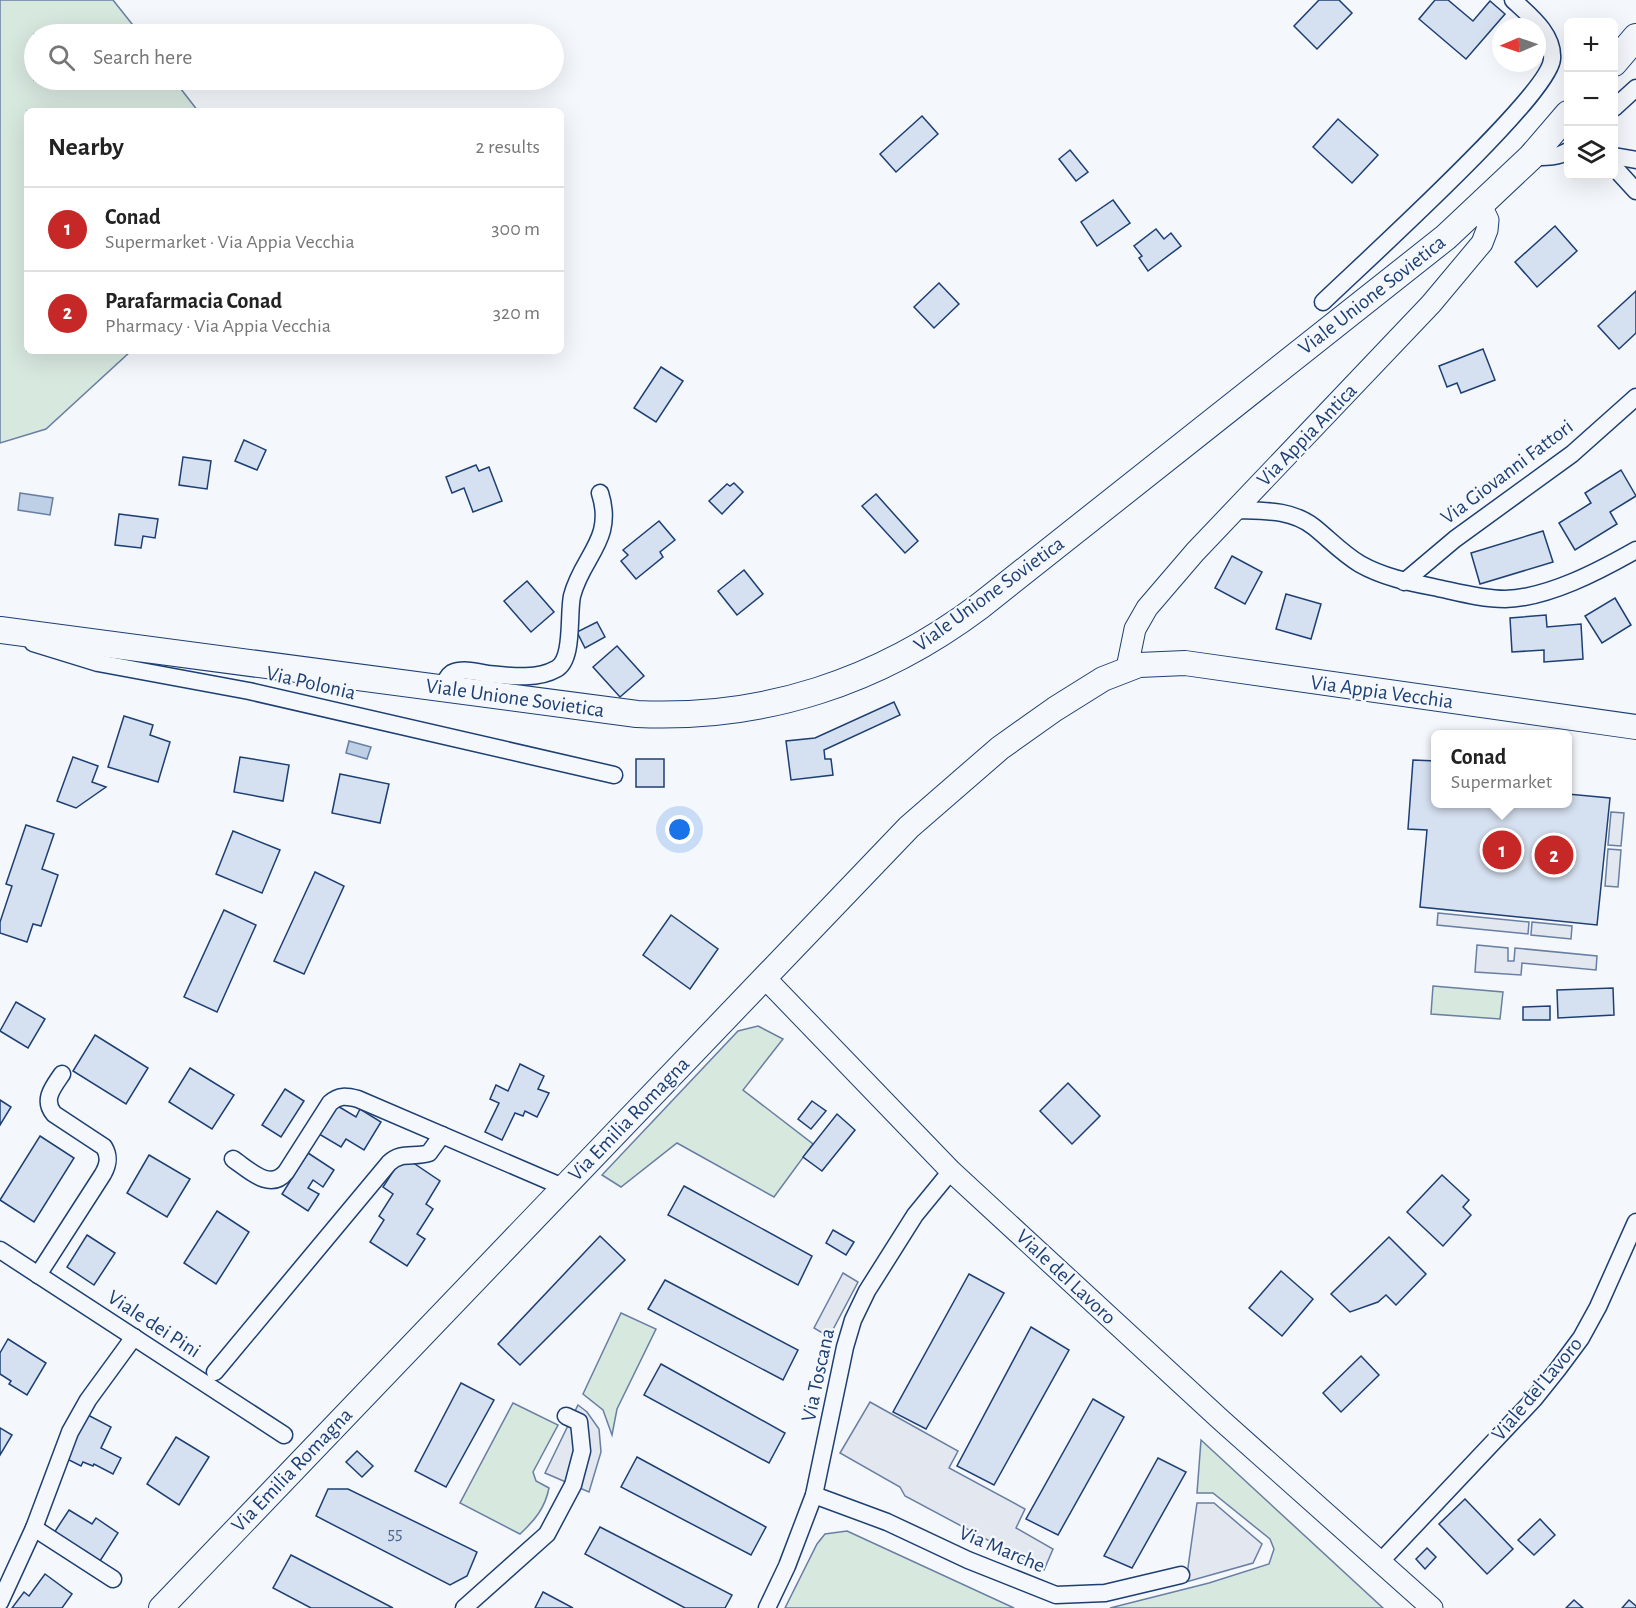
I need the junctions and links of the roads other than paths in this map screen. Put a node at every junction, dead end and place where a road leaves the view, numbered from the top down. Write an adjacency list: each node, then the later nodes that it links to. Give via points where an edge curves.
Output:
1 (1513, 0): 14 (street, via 1541,28 1550,44 1552,60 1547,75 1469,162 1322,299)
2 (1636, 37): 3 (main road)
3 (1618, 58)
4 (1636, 88): 5 (street)
5 (1618, 104)
6 (1564, 120): 8 (main road, Viale Unione Sovietica)
7 (1564, 153): 8 (street)
8 (1531, 157): 13 (main road, Viale Unione Sovietica)
9 (1618, 157): 10 (street)
10 (1636, 160)
11 (1618, 171): 12 (street)
12 (1636, 191)
13 (1481, 205): 14 (main road, Viale Unione Sovietica); 17 (street, Via Appia Antica, via 1488,220 1482,243 1431,304)
14 (1339, 322): 22 (main road, Viale Unione Sovietica, via 963,618 908,653 848,681 749,707 667,715)
15 (1636, 397): 19 (street, Via Giovanni Fattori, via 1572,454 1455,539)
16 (600, 494): 22 (street, via 604,527 574,592 568,648 561,666 537,675 462,671 451,674)
17 (1235, 510): 19 (street, via 1297,517 1360,564); 21 (street, Via Appia Antica, via 1143,613 1131,642)
18 (1636, 550): 19 (street, via 1543,592 1506,599)
19 (1404, 582)
20 (0, 630): 22 (main road, Viale Unione Sovietica); 24 (street, Via Polonia, via 98,663 249,691)
21 (1127, 668): 23 (main road, Via Appia Vecchia, via 1185,663); 25 (main road, Via Emilia Romagna, via 1055,709 984,760 909,827)
22 (443, 689)
23 (1636, 727)
24 (614, 775)
25 (765, 978): 29 (street, Viale del Lavoro); 30 (main road, Via Emilia Romagna)
26 (62, 1074): 33 (street, via 50,1093 49,1107 104,1147 108,1163)
27 (442, 1135): 28 (street, via 358,1099 339,1096 327,1107 278,1179 264,1179); 30 (street); 35 (street, via 429,1153 397,1156 389,1163)
28 (232, 1159)
29 (951, 1171): 38 (street, Via Toscana, via 911,1221 853,1320); 40 (street, Viale del Lavoro, via 1221,1420)
30 (564, 1187): 44 (main road, Via Emilia Romagna)
31 (1636, 1221): 40 (street, Viale del Lavoro, via 1598,1307 1558,1369)
32 (0, 1250): 33 (street, Viale dei Pini)
33 (38, 1275): 34 (street, Viale dei Pini)
34 (134, 1337): 37 (street, Viale dei Pini); 39 (street, via 76,1420)
35 (215, 1372)
36 (566, 1416): 45 (street, via 579,1422 582,1451 573,1485 547,1534)
37 (284, 1435)
38 (814, 1495): 41 (street, Via Marche, via 1056,1595 1105,1593); 46 (street, Via Toscana)
39 (34, 1528): 42 (street); 43 (street)
40 (1381, 1561): 47 (street, Viale del Lavoro)
41 (1181, 1575)
42 (113, 1579)
43 (0, 1602)
44 (161, 1608)
45 (464, 1608)
46 (767, 1608)
47 (1432, 1608)

